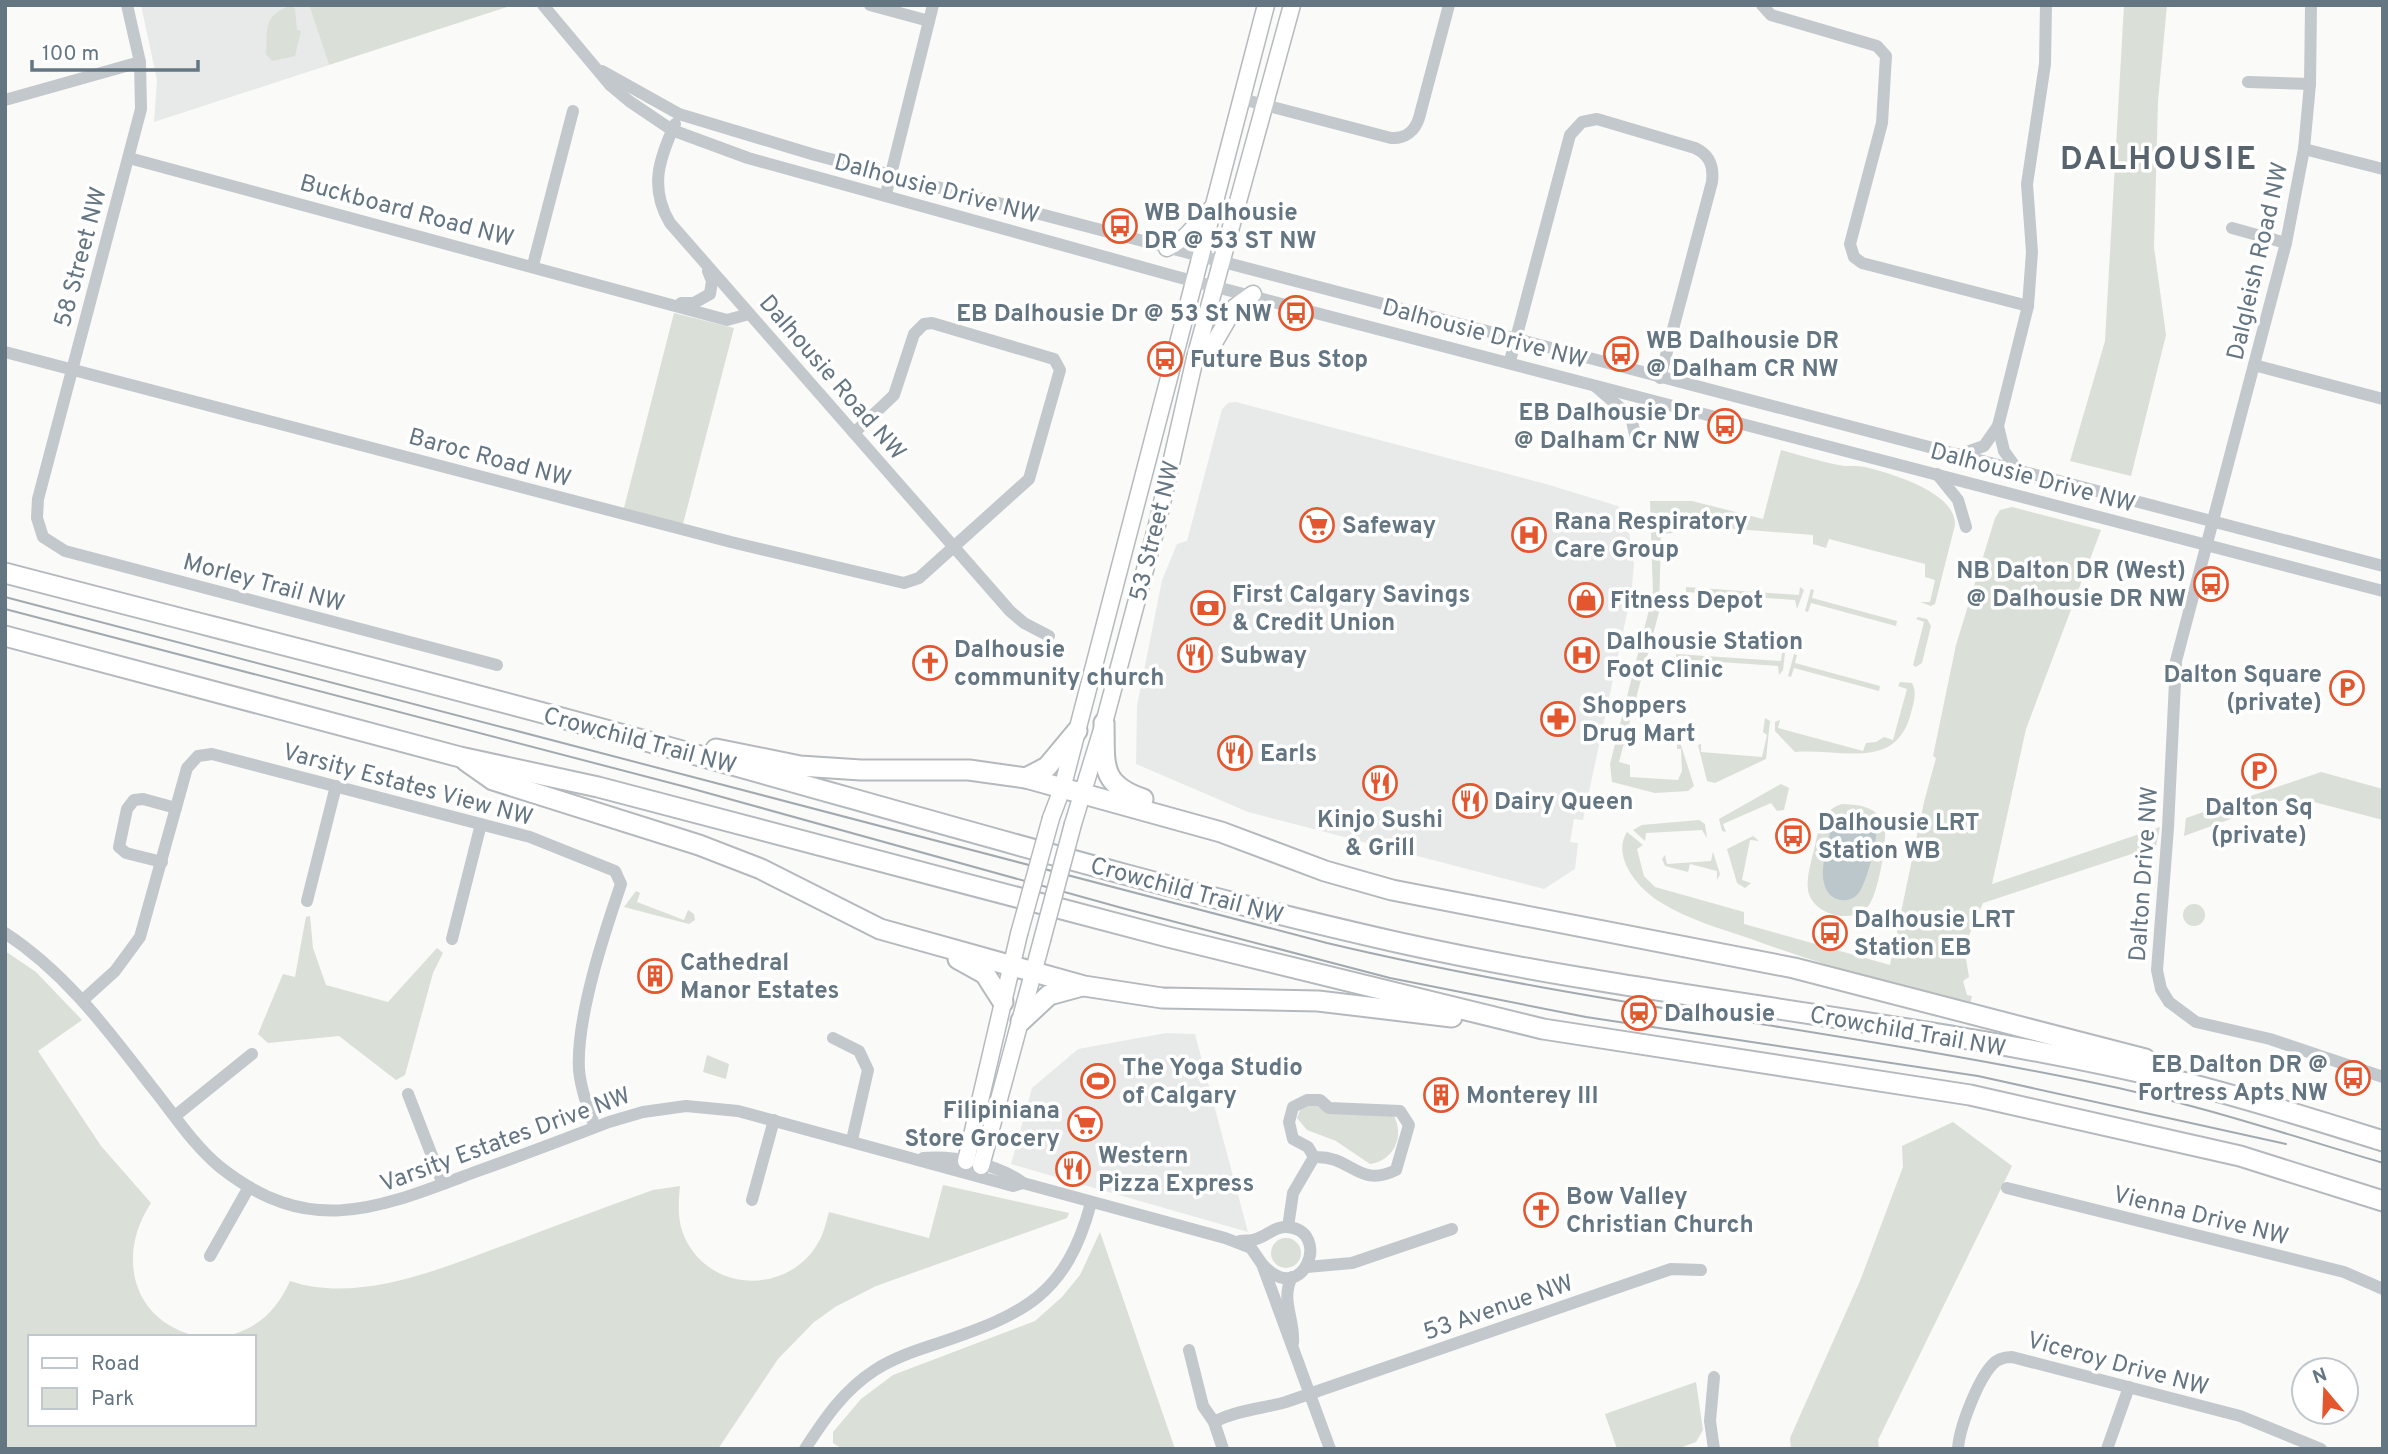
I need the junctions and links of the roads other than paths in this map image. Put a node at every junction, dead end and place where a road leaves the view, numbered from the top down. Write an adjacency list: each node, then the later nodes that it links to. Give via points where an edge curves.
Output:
1 (127, 5): 12 (street, 58 Street NW)
2 (543, 5): 13 (street, Dalhousie Drive NW)
3 (870, 5): 11 (street)
4 (933, 5): 11 (street)
5 (1266, 5): 16 (main road, 53 Street NW)
6 (1292, 5): 18 (main road, 53 Street NW)
7 (1449, 5): 18 (street, via 1419,118 1409,134 1391,138)
8 (1762, 5): 39 (street, via 1775,16 1877,46 1886,56 1882,123 1850,244 1854,257 1862,263)
9 (2046, 5): 39 (street, via 2045,64 2027,184 2032,252)
10 (2311, 5): 15 (street, Dalgleish Road NW)
11 (929, 21): 25 (street)
12 (140, 62): 17 (street); 23 (street, 58 Street NW, via 141,109)
13 (599, 69): 20 (street, Dalhousie Drive NW); 21 (street, Dalhousie Drive NW, via 629,101)
14 (2248, 82): 15 (street)
15 (2310, 84): 22 (street, Dalgleish Road NW)
16 (1242, 99): 18 (street); 27 (main road, 53 Street NW)
17 (5, 100)
18 (1266, 106): 32 (main road, 53 Street NW)
19 (573, 111): 34 (street)
20 (679, 114): 21 (street, Dalhousie Road NW); 25 (street, Dalhousie Drive NW)
21 (672, 130): 26 (street, Dalhousie Drive NW, via 748,158); 33 (street, Dalhousie Road NW, via 658,164 659,197 670,223)
22 (2304, 149): 24 (street); 29 (street, Dalgleish Road NW)
23 (129, 158): 34 (street, Buckboard Road NW); 46 (street, 58 Street NW)
24 (2383, 169)
25 (891, 174): 26 (street); 30 (street, Dalhousie Drive NW)
26 (886, 194): 35 (street, Dalhousie Drive NW)
27 (1215, 205): 30 (main road, via 1185,237); 31 (main road, 53 Street NW)
28 (2231, 228): 29 (street)
29 (2286, 243): 45 (street, Dalgleish Road NW)
30 (1167, 248): 31 (street, Dalhousie Drive NW)
31 (1201, 258): 32 (street, Dalhousie Drive NW); 35 (main road, 53 Street NW)
32 (1222, 262): 36 (main road, 53 Street NW); 41 (street, Dalhousie Drive NW)
33 (705, 263): 38 (street, Buckboard Road NW, via 712,281 710,294 694,303); 40 (street, Dalhousie Road NW)
34 (533, 265): 38 (street, Buckboard Road NW)
35 (1194, 281): 36 (street, Dalhousie Drive NW); 68 (main road, 53 Street NW)
36 (1215, 285): 37 (street, Dalhousie Drive NW); 43 (main road, 53 Street NW)
37 (1253, 294): 43 (main road, via 1234,307 1214,343); 44 (street, Dalhousie Drive NW)
38 (673, 304): 40 (street, Buckboard Road NW, via 727,320)
39 (2028, 306): 50 (street)
40 (749, 314): 51 (street, Dalhousie Road NW)
41 (1516, 341): 44 (street); 47 (street, Dalhousie Drive NW); 47 (street, via 1570,135 1582,122 1597,119 1695,148 1712,165 1712,182)
42 (5, 352): 46 (street, Baroc Road NW)
43 (1195, 358): 67 (main road, 53 Street NW, via 1157,525)
44 (1510, 361): 48 (street, Dalhousie Drive NW)
45 (2255, 365): 49 (street); 57 (street, Dalgleish Road NW)
46 (71, 369): 56 (street, 58 Street NW); 60 (street, Baroc Road NW, via 893,582 915,580)
47 (1661, 378): 53 (street, Dalhousie Drive NW)
48 (1589, 382): 52 (street, via 1631,417); 55 (street, Dalhousie Drive NW)
49 (2383, 400)
50 (1998, 426): 53 (street, via 1984,446); 54 (street, via 2004,451)
51 (854, 433): 60 (street, Dalhousie Road NW); 60 (street, Baroc Road NW, via 894,395 914,334 924,324 1057,363 1060,377 1029,479)
52 (1637, 443)
53 (1955, 456): 54 (street, Dalhousie Drive NW)
54 (2019, 472): 57 (street, Dalhousie Drive NW)
55 (1937, 473): 58 (street, via 1961,505); 59 (street, Dalhousie Drive NW)
56 (37, 518): 66 (street, Morley Trail NW, via 43,537 65,551)
57 (2212, 522): 59 (street, Dalton Drive NW); 61 (street, Dalhousie Drive NW)
58 (1966, 527)
59 (2205, 544): 63 (street, Dalhousie Drive NW); 92 (street, Dalton Drive NW, via 2174,679 2157,959 2161,989 2181,1013 2196,1022 2270,1039)
60 (954, 547): 65 (street, Dalhousie Road NW, via 1019,619)
61 (2383, 566)
62 (5, 573): 69 (highway, Crowchild Trail NW)
63 (2383, 591)
64 (5, 636): 70 (highway, Crowchild Trail NW)
65 (1049, 636)
66 (497, 665)
67 (1104, 723): 74 (main road, 53 Street NW); 77 (highway, via 1105,765 1114,783 1133,796 1206,821)
68 (1077, 731): 71 (highway, via 1047,767); 73 (main road, 53 Street NW)
69 (622, 734): 71 (highway, via 652,735 800,766 969,770); 93 (highway, Crowchild Trail NW, via 1024,848 1512,968 1889,1027)
70 (460, 757): 82 (highway, via 493,780 699,845 761,869 880,929); 89 (highway, Crowchild Trail NW, via 598,787 1168,937)
71 (1026, 778): 73 (highway)
72 (337, 786): 75 (street, Varsity Estates View NW, via 207,753 189,764); 76 (street, Varsity Estates View NW); 79 (street)
73 (1062, 789): 74 (highway); 83 (main road, 53 Street NW, bridge, via 1019,934)
74 (1084, 794): 77 (highway); 84 (main road, 53 Street NW, bridge)
75 (176, 808): 78 (street, Varsity Estates View NW); 78 (street, via 143,799 134,800 127,808 119,847)
76 (481, 824): 81 (street); 97 (street, Varsity Estates View NW, via 604,864 621,880 580,1045 582,1085)
77 (1221, 832): 93 (highway, via 1325,871 1392,890 1808,971 2145,1059)
78 (162, 862): 86 (street, Varsity Estates View NW, via 140,937 116,971)
79 (307, 901)
80 (5, 933): 86 (street, Varsity Estates Drive NW, via 45,961)
81 (452, 939)
82 (947, 949): 83 (highway); 87 (highway, via 985,974)
83 (1014, 966): 84 (highway); 87 (main road, 53 Street NW)
84 (1034, 972): 85 (highway); 88 (main road, 53 Street NW)
85 (1084, 986): 88 (highway, via 1049,995); 89 (highway, via 1162,998 1328,1002)
86 (83, 1000): 95 (street, Varsity Estates Drive NW)
87 (1003, 1002): 101 (main road, 53 Street NW)
88 (1021, 1021): 101 (main road, 53 Street NW)
89 (1543, 1029): 106 (highway, Crowchild Trail NW, via 1982,1098 2240,1156)
90 (834, 1038): 98 (street, via 859,1051 869,1070)
91 (253, 1054): 95 (street)
92 (2383, 1077)
93 (2175, 1080): 99 (highway, Crowchild Trail NW)
94 (408, 1094): 102 (street)
95 (175, 1116): 103 (street, Varsity Estates Drive NW, via 208,1156)
96 (774, 1120): 97 (street, Varsity Estates Drive NW, via 686,1106 643,1112); 98 (street, Varsity Estates Drive NW); 105 (street)
97 (595, 1127): 102 (street, Varsity Estates Drive NW)
98 (852, 1140): 101 (street, Varsity Estates Drive NW, via 918,1158 939,1156)
99 (2383, 1141)
100 (1314, 1157): 100 (street, via 1308,1147 1293,1139 1289,1122 1293,1107 1307,1100 1320,1100 1329,1108 1400,1111 1409,1125 1396,1170 1379,1177 1367,1177 1329,1156); 108 (street, via 1293,1193)
101 (972, 1169): 107 (street, Varsity Estates Drive NW, via 1015,1177)
102 (443, 1184): 103 (street, Varsity Estates Drive NW, via 391,1204 333,1211 295,1205)
103 (249, 1187): 112 (street)
104 (2007, 1188): 118 (street, Vienna Drive NW, via 2344,1272)
105 (752, 1200)
106 (2383, 1201)
107 (1091, 1203): 110 (street, Varsity Estates Drive NW); 125 (street, via 1075,1252 1040,1297 1006,1319 875,1370 838,1401)
108 (1288, 1227): 110 (street, Varsity Estates Drive NW, via 1256,1240); 111 (street, via 1304,1235)
109 (1452, 1228): 114 (street, via 1352,1263)
110 (1236, 1241): 113 (street, Varsity Estates Drive NW, via 1251,1248)
111 (1311, 1250): 114 (street); 115 (street)
112 (210, 1256)
113 (1262, 1264): 117 (street, via 1277,1277); 119 (street)
114 (1327, 1265): 115 (street)
115 (1307, 1267): 117 (street)
116 (1701, 1270): 123 (street, 53 Avenue NW, via 1671,1269)
117 (1293, 1278): 119 (street, via 1286,1298)
118 (2383, 1289)
119 (1293, 1343): 123 (street)
120 (1189, 1350): 124 (street, via 1203,1406)
121 (1714, 1377): 126 (street)
122 (2129, 1387): 129 (street, Viceroy Drive NW, via 2020,1358 2000,1359 1989,1368 1968,1412); 130 (street); 131 (street, Viceroy Drive NW, via 2264,1424)
123 (1310, 1392): 124 (street, 53 Avenue NW, via 1256,1410 1231,1413); 128 (street)
124 (1214, 1422): 127 (street)
125 (808, 1448)
126 (1712, 1448)
127 (1223, 1449)
128 (1330, 1449)
129 (1958, 1449)
130 (2107, 1449)
131 (2321, 1449)

